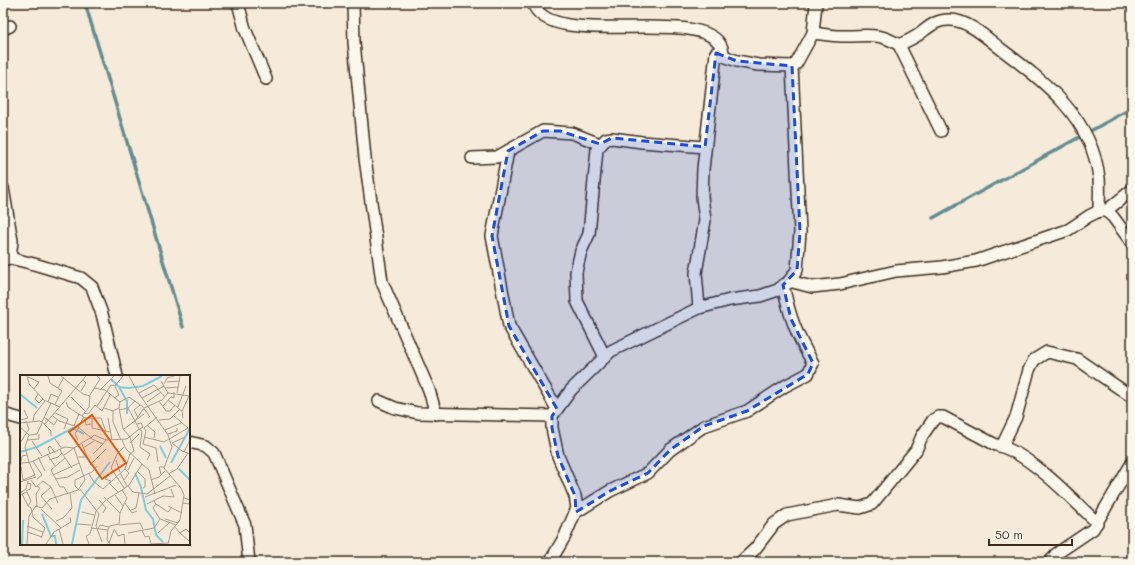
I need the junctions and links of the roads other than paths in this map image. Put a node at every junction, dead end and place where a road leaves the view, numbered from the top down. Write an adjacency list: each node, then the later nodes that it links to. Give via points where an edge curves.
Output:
1 (238, 3): 9 (street, via 245,29)
2 (353, 3): 28 (street, via 354,42 365,158 382,282 429,390)
3 (533, 3): 7 (street, via 538,13 548,19 571,25 678,25 697,28 722,43 723,52)
4 (816, 3): 5 (street)
5 (813, 33): 6 (street, via 842,36 864,34 892,40); 8 (street, via 796,64)
6 (899, 45): 10 (street); 17 (street, via 934,23 947,19 957,20 978,32 1038,77 1074,114 1086,133 1093,150 1099,178)
7 (716, 53): 8 (street, via 737,61); 12 (street)
8 (792, 66): 20 (street, via 800,232 796,270)
9 (266, 79)
10 (941, 131)
11 (600, 144): 12 (street, via 612,138); 13 (street, via 572,133 543,131); 22 (street, via 597,149 589,234 581,251 576,272 578,301)
12 (705, 147): 21 (street, via 702,197 705,220 696,273)
13 (508, 151): 14 (street, via 497,157); 26 (street, via 492,236 508,326)
14 (472, 158)
15 (3, 188): 19 (street, via 12,241)
16 (1132, 190): 17 (street)
17 (1102, 211): 18 (street, via 1113,217); 20 (street, via 1068,230 976,261 896,271 840,284 812,287)
18 (1132, 243)
19 (7, 259): 23 (street, via 81,278 92,287 102,314)
20 (786, 283): 21 (street, via 778,290 760,296); 33 (street, via 791,319 800,341 814,363 808,374 747,410 704,426 670,450 648,473 610,491)
21 (698, 308): 22 (street, via 611,351)
22 (605, 357): 26 (street, via 571,390)
23 (117, 375)
24 (1132, 397): 31 (street, via 1077,359 1047,352 1034,360 1029,370 1016,417)
25 (379, 400): 28 (street, via 395,408)
26 (554, 412): 28 (street); 33 (street, via 552,428 558,456 575,496)
27 (3, 414): 29 (street)
28 (436, 414)
29 (20, 419)
30 (190, 442): 35 (street, via 206,446 214,453 245,525)
31 (1002, 446): 34 (street, via 1036,467); 37 (street, via 944,417 938,417 922,436 916,450 872,504 860,508 838,505 787,515 774,524 755,549)
32 (1132, 463): 34 (street)
33 (576, 512): 36 (street)
34 (1097, 523): 38 (street, via 1093,529 1056,554)
35 (249, 562)
36 (550, 562)
37 (741, 562)
38 (1050, 562)

